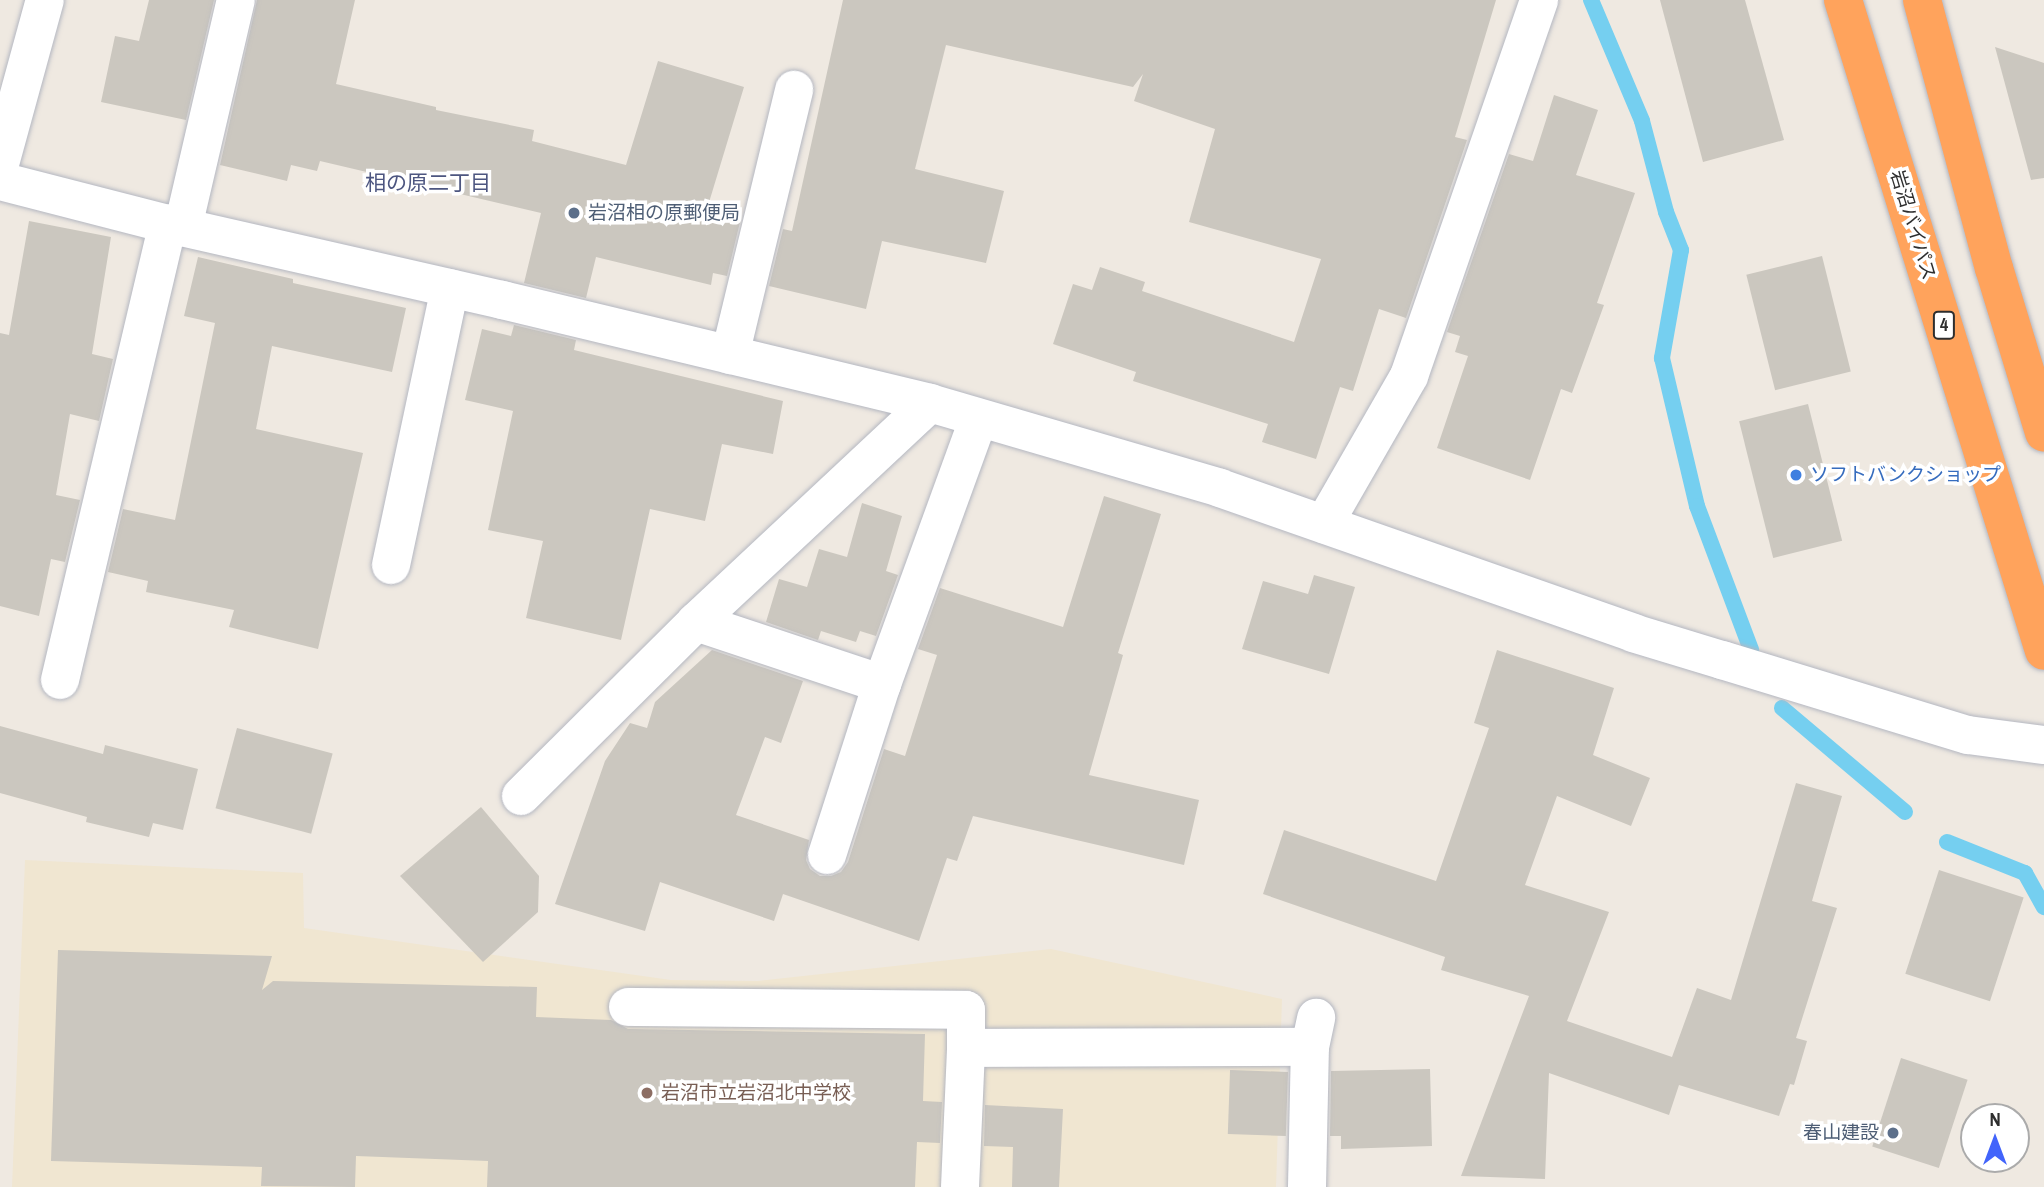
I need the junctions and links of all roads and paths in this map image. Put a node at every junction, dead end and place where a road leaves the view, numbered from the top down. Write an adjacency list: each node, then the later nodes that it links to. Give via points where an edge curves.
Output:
1 (45, 0): 7 (street)
2 (236, 0): 9 (street)
3 (1539, 0): 15 (street, via 1409,376)
4 (1843, 0): 18 (highway, 岩沼バイパス / 4)
5 (1922, 0): 14 (highway)
6 (793, 90): 11 (street)
7 (0, 164)
8 (0, 181): 9 (street)
9 (175, 226): 10 (street); 19 (street)
10 (450, 288): 11 (street); 16 (street)
11 (730, 355): 12 (street)
12 (930, 403): 13 (street); 17 (street)
13 (979, 418): 15 (street, via 1220,488); 20 (street)
14 (2044, 433)
15 (1324, 524): 21 (street, via 1633,633 1968,735)
16 (391, 565)
17 (696, 622): 20 (street); 22 (street)
18 (2044, 651)
19 (60, 680)
20 (883, 684): 23 (street)
21 (2044, 745)
22 (521, 796)
23 (827, 855)
24 (628, 1007): 25 (street, via 966,1010)
25 (966, 1048): 26 (street); 27 (street, via 1313,1033)
26 (960, 1187)
27 (1307, 1187)

